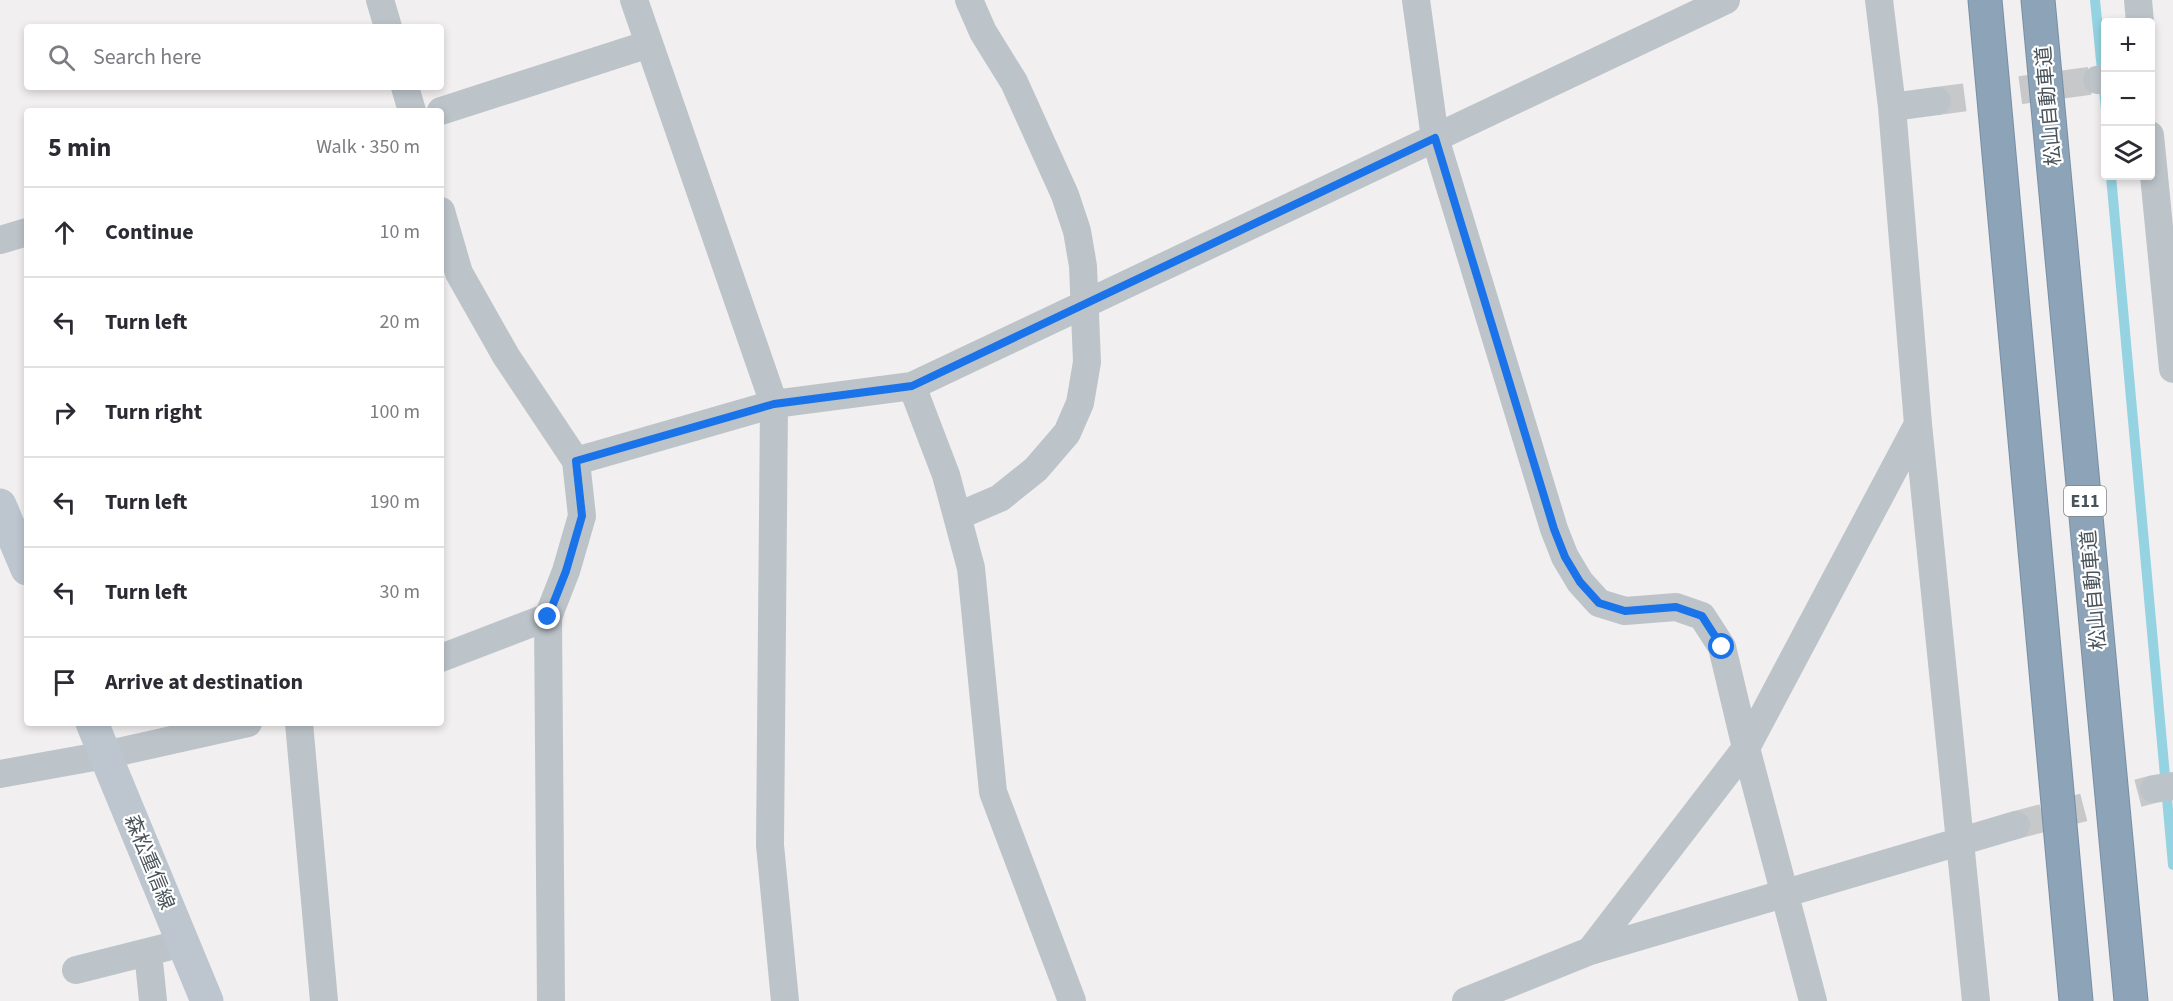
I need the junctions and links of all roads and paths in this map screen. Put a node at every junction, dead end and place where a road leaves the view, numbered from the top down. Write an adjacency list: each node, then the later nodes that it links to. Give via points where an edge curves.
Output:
1 (380, 0): 11 (street)
2 (634, 0): 12 (street)
3 (969, 0): 23 (street, via 983,32 1014,82 1065,195 1077,231)
4 (1416, 0): 18 (street)
5 (1726, 0): 18 (street)
6 (1879, 0): 15 (street)
7 (1985, 0): 56 (highway)
8 (2038, 0): 57 (highway, 松山自動車道 / E11)
9 (2138, 0): 10 (street)
10 (2140, 18)
11 (387, 24)
12 (649, 44): 17 (street); 26 (street)
13 (406, 90): 16 (street)
14 (1937, 101): 15 (street)
15 (1892, 107): 27 (street)
16 (411, 108)
17 (444, 110)
18 (1435, 138): 23 (street); 37 (street, via 1565,557 1599,603 1625,611 1676,607 1702,616 1722,647)
19 (2155, 178): 24 (street)
20 (444, 221): 28 (street, via 459,273 506,356)
21 (24, 233): 22 (street)
22 (0, 240)
23 (1084, 304): 25 (street); 30 (street, via 1087,362 1080,403 1067,433 1036,469 1000,498)
24 (2173, 369)
25 (912, 386): 26 (street); 30 (street)
26 (774, 404): 28 (street); 51 (street, via 770,845)
27 (1918, 424): 37 (street); 41 (street)
28 (576, 461): 32 (street, via 582,516)
29 (0, 505): 31 (main road)
30 (958, 516): 52 (street, via 971,568 993,792)
31 (24, 562)
32 (548, 617): 33 (street); 50 (street)
33 (444, 657)
34 (93, 726): 38 (main road, 森松重信線)
35 (234, 726): 38 (street)
36 (299, 726): 49 (street)
37 (1746, 748): 42 (street); 44 (street)
38 (105, 754): 39 (street); 43 (main road, 森松重信線)
39 (0, 774)
40 (2016, 825): 41 (street)
41 (1960, 843): 42 (street); 55 (street)
42 (1784, 894): 44 (street); 54 (street)
43 (183, 943): 45 (street); 48 (main road, 森松重信線)
44 (1590, 951): 53 (street)
45 (148, 952): 46 (street); 47 (street)
46 (76, 970)
47 (153, 1001)
48 (207, 1001)
49 (324, 1001)
50 (551, 1001)
51 (785, 1001)
52 (1072, 1001)
53 (1466, 1001)
54 (1813, 1001)
55 (1976, 1001)
56 (2076, 1001)
57 (2131, 1001)

